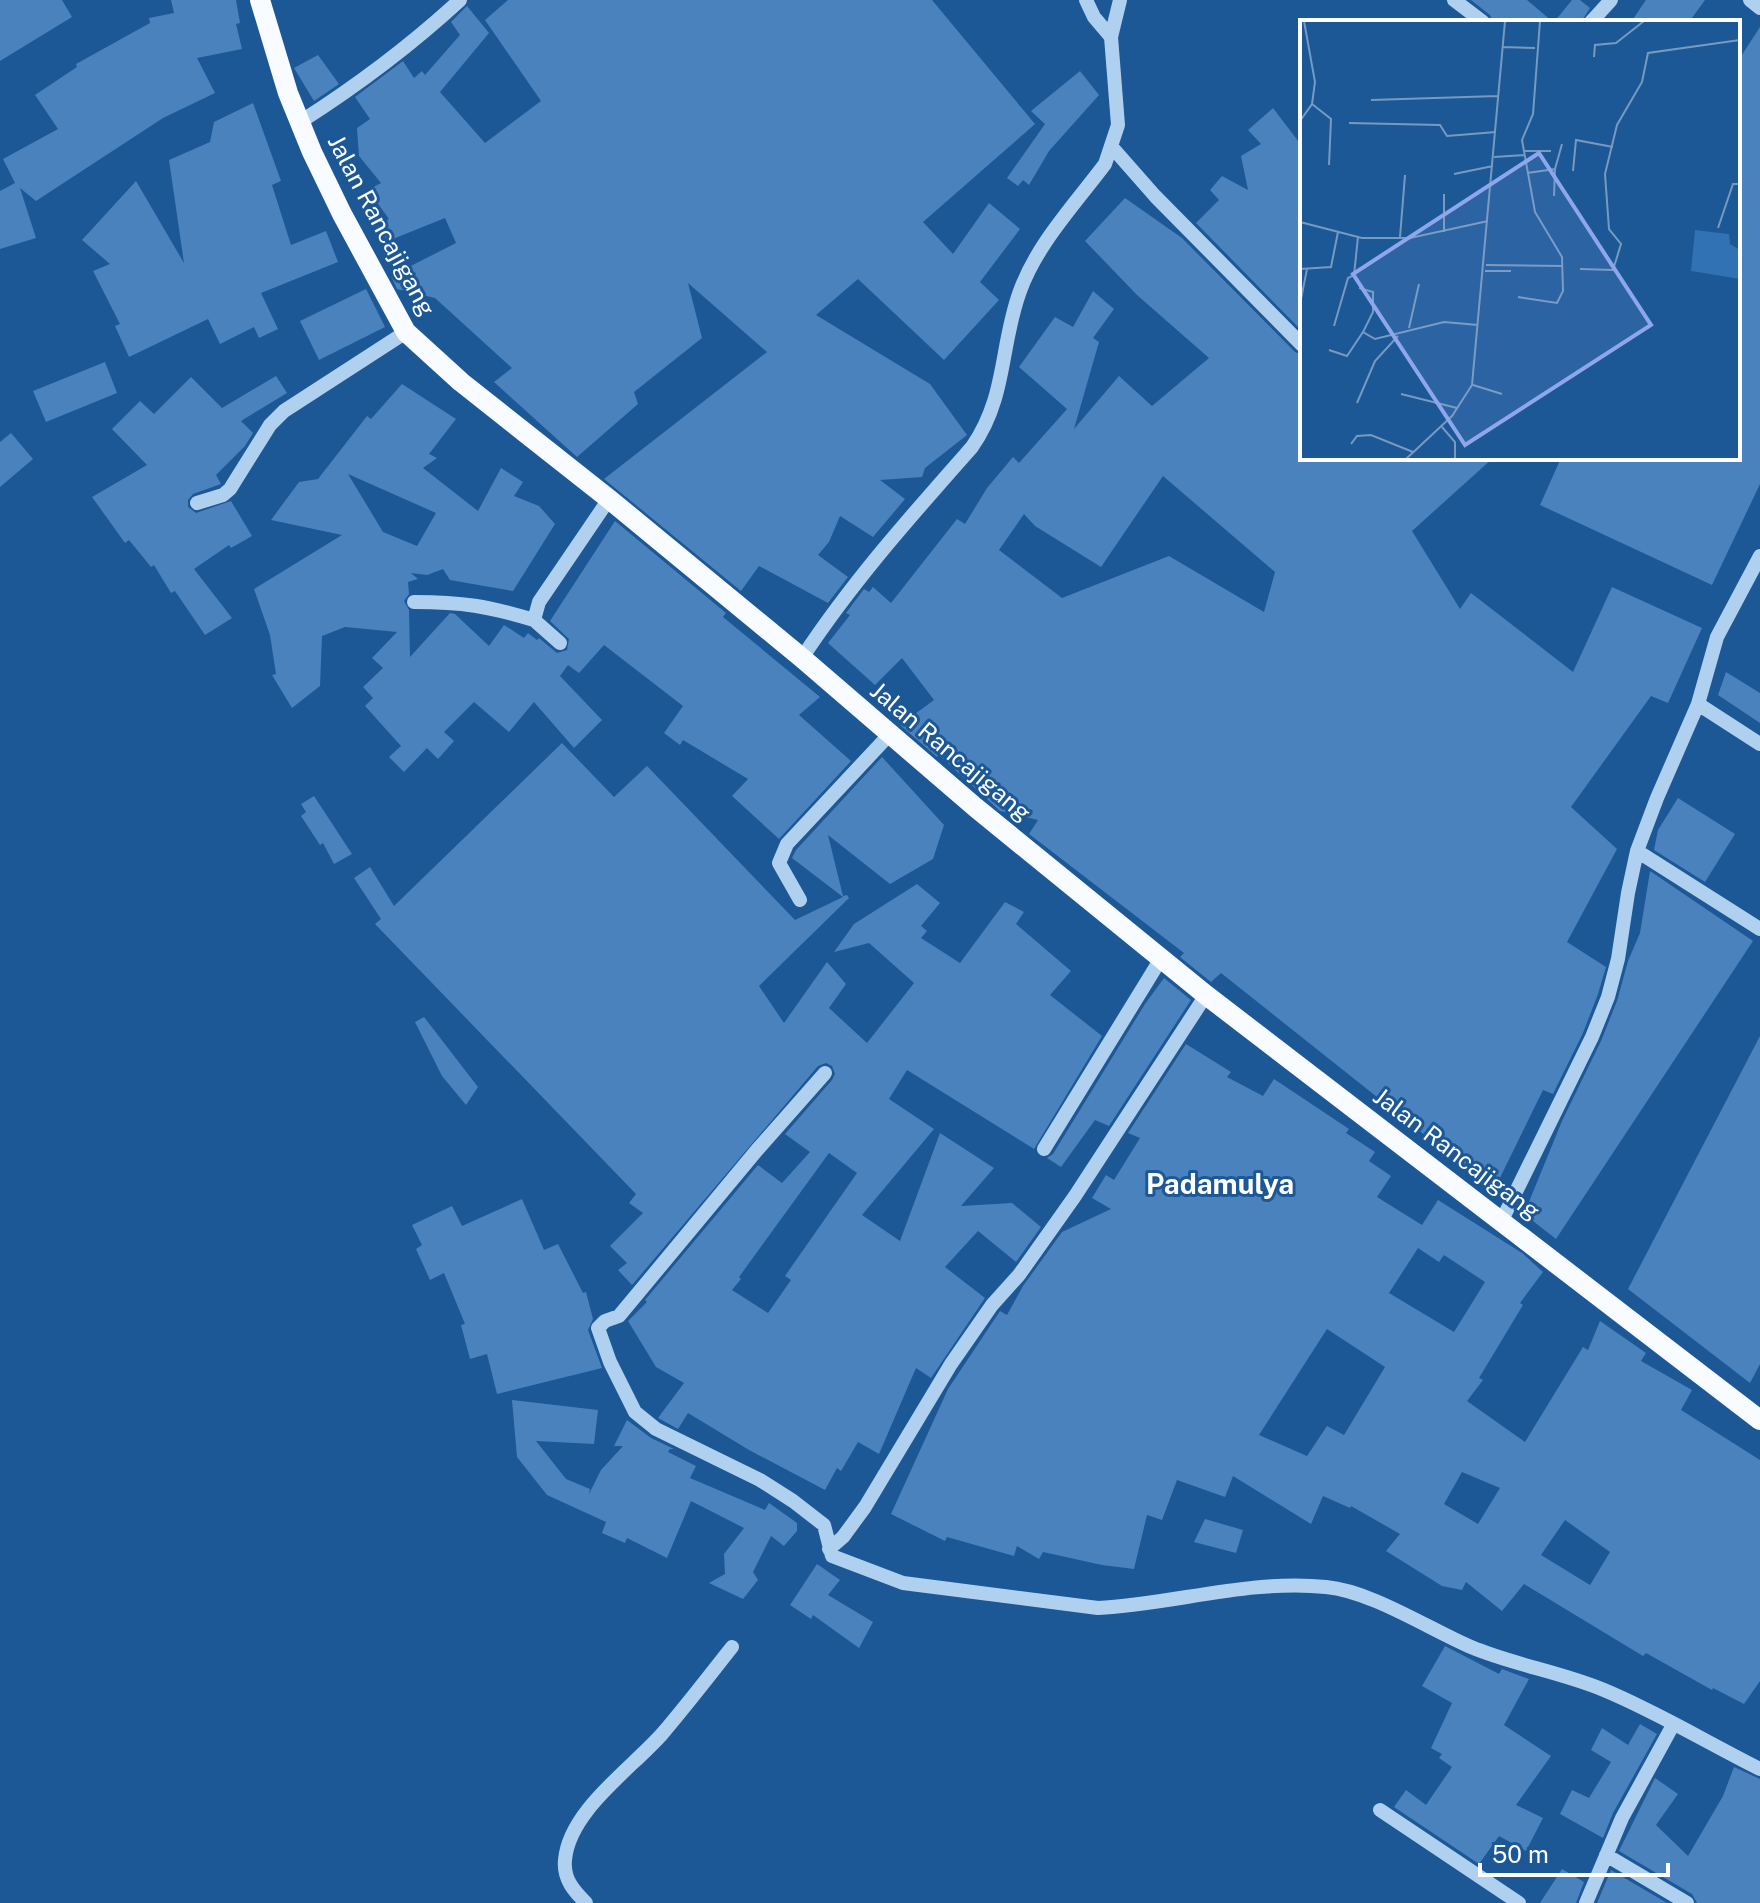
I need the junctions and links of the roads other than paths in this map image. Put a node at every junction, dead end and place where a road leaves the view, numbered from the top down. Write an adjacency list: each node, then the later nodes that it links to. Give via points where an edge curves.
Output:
1 (260, 0): 12 (main road, Jalan Rancajigang)
2 (460, 0): 12 (street, via 393,60)
3 (1086, 0): 11 (street)
4 (1120, 0): 11 (street)
5 (1454, 0): 9 (street)
6 (1611, 0): 10 (street)
7 (1750, 0): 8 (street)
8 (1760, 8)
9 (1480, 20)
10 (1593, 20)
11 (1111, 37): 13 (street, via 1118,125)
12 (300, 122): 14 (main road, Jalan Rancajigang)
13 (1111, 146): 15 (street); 22 (street, via 1105,164 1025,278 986,427 866,568)
14 (406, 332): 16 (main road, Jalan Rancajigang); 17 (street, via 284,411 230,489)
15 (1300, 343)
16 (609, 499): 20 (street, via 551,582); 22 (main road, Jalan Rancajigang)
17 (197, 503)
18 (1760, 556): 23 (street, via 1717,637)
19 (414, 602): 20 (street, via 460,602)
20 (534, 620): 21 (street)
21 (560, 643)
22 (802, 658): 24 (main road, Jalan Rancajigang)
23 (1698, 704): 25 (street); 26 (street)
24 (889, 735): 27 (street, via 787,844 779,863); 29 (main road, Jalan Rancajigang)
25 (1760, 744)
26 (1637, 851): 28 (street); 33 (street, via 1608,997)
27 (800, 900)
28 (1760, 929)
29 (1162, 957): 30 (main road, Jalan Rancajigang); 32 (street)
30 (1206, 995): 33 (main road, Jalan Rancajigang); 35 (street, via 1075,1196 951,1364 865,1507)
31 (825, 1073): 35 (street, via 598,1328 635,1412 665,1434 793,1501 824,1525)
32 (1044, 1149)
33 (1502, 1220): 34 (main road, Jalan Rancajigang)
34 (1760, 1420)
35 (829, 1549): 37 (street, via 832,1556 903,1583 1098,1608 1232,1590 1328,1587 1355,1593 1472,1647 1600,1688)
36 (732, 1647): 41 (street, via 664,1732 582,1817 564,1862 570,1886)
37 (1673, 1725): 38 (street); 40 (street)
38 (1760, 1769)
39 (1380, 1810): 42 (street)
40 (1606, 1855): 43 (street); 44 (street)
41 (586, 1903)
42 (1519, 1903)
43 (1586, 1903)
44 (1687, 1903)

